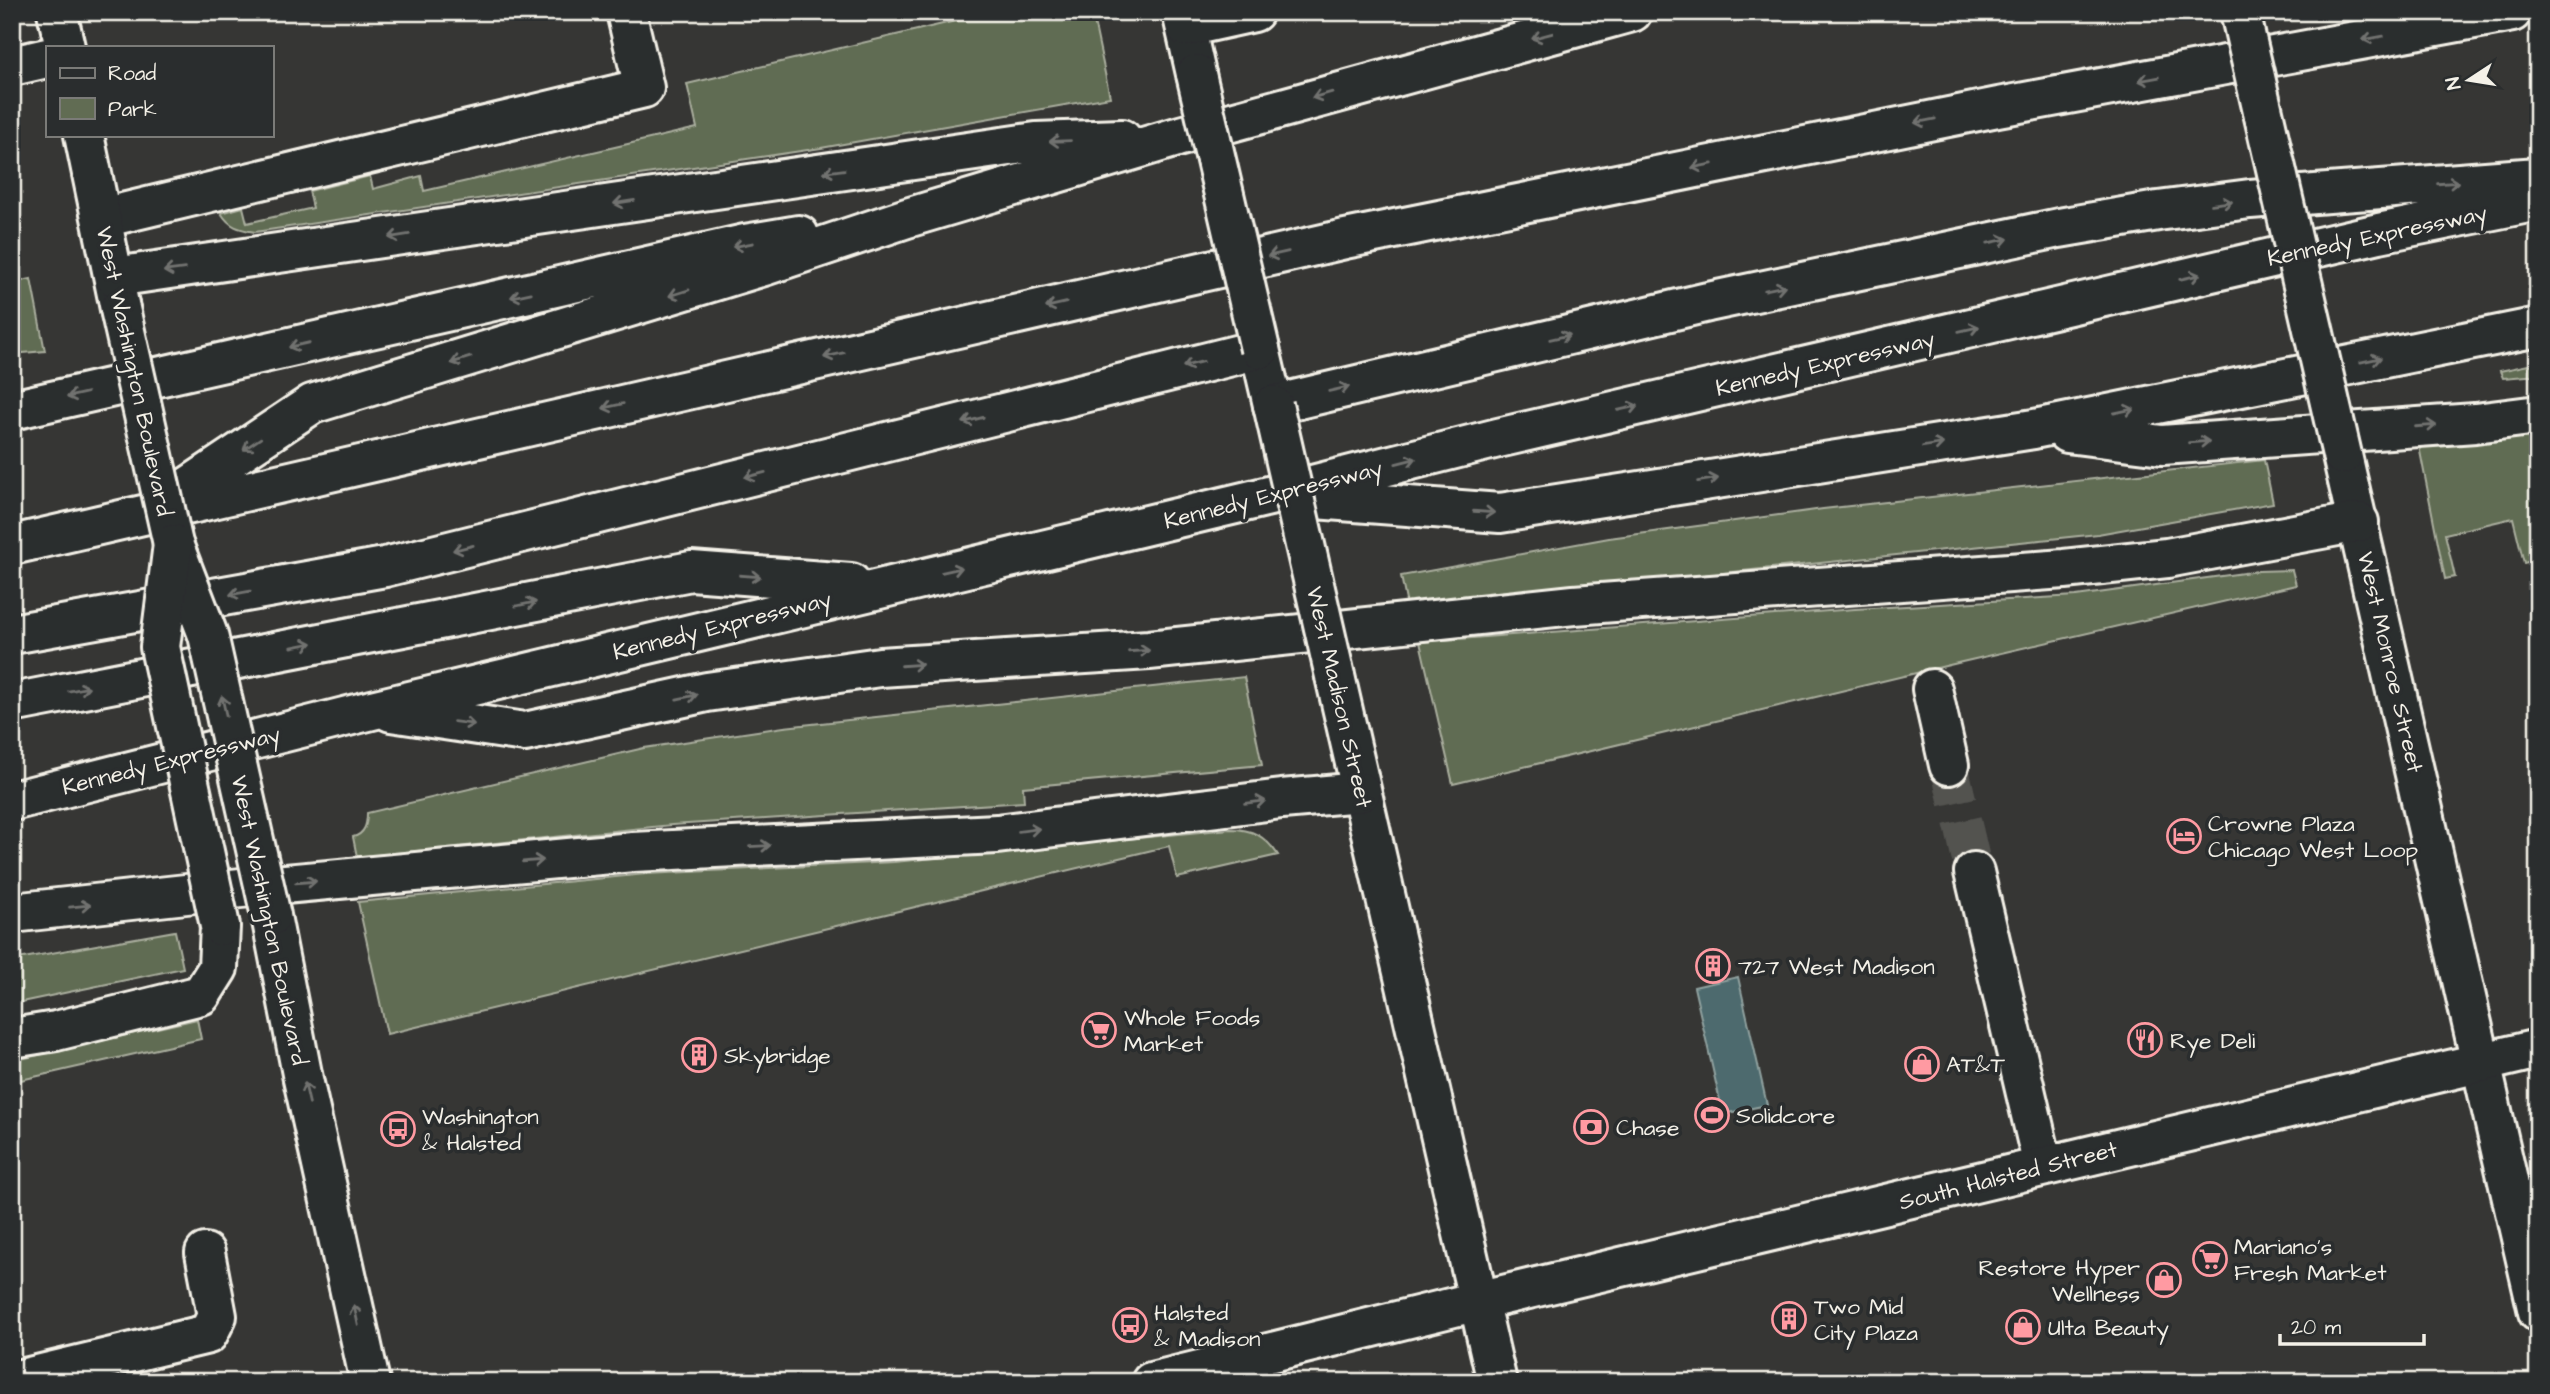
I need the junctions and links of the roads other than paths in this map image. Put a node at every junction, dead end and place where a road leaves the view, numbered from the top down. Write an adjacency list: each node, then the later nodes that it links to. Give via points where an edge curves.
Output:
1 (57, 12): 8 (main road)
2 (626, 12): 15 (main road, via 644,88)
3 (1254, 12): 7 (main road)
4 (1632, 12): 12 (main road, one-way to 12)
5 (2240, 12): 26 (main road, West Monroe Street, bridge)
6 (2512, 12): 25 (main road, one-way to 25, via 1998,107 1345,239)
7 (1184, 20): 19 (main road, West Madison Street, bridge)
8 (65, 46)
9 (46, 58): 10 (main road)
10 (12, 66)
11 (84, 136): 15 (main road, West Washington Boulevard)
12 (1177, 136): 16 (main road); 17 (main road, one-way to 17, via 1036,142)
13 (2538, 177): 21 (main road, one-way to 13, via 1708,302 2059,228 2158,211 2324,192)
14 (2538, 201): 24 (main road, Kennedy Expressway, one-way to 14, via 1498,438 2379,233)
15 (102, 218): 17 (main road, West Washington Boulevard)
16 (906, 218): 20 (main road, one-way to 20, via 745,244); 25 (main road, one-way to 25, via 312,404)
17 (118, 293): 27 (main road, West Washington Boulevard, bridge)
18 (2538, 327): 23 (main road, one-way to 18)
19 (1260, 349): 21 (main road, West Madison Street); 30 (main road, one-way to 30, via 385,567)
20 (20, 405)
21 (1273, 405): 35 (main road, West Madison Street, bridge)
22 (2538, 415): 23 (main road, one-way to 22, via 2162,445)
23 (2034, 429): 24 (main road, one-way to 23, via 1500,513)
24 (1269, 496): 29 (main road, Kennedy Expressway, one-way to 24)
25 (144, 515): 28 (main road)
26 (2359, 522): 33 (main road, one-way to 26, via 525,732 707,692 880,667 1149,650 1574,605 2064,569 2168,558); 41 (main road, West Monroe Street)
27 (173, 544): 39 (main road, bridge, via 160,647 220,926 218,968 201,995); 47 (main road, West Washington Boulevard, one-way to 27, bridge, via 208,635)
28 (12, 545)
29 (886, 586): 32 (main road, one-way to 29, via 691,571); 33 (main road, Kennedy Expressway)
30 (12, 634)
31 (1932, 689): 34 (main road)
32 (12, 703)
33 (372, 710): 36 (main road, Kennedy Expressway)
34 (1949, 765)
35 (1361, 792): 38 (main road, one-way to 35, via 633,852 997,834); 45 (main road, West Madison Street)
36 (12, 801)
37 (1974, 872): 42 (main road)
38 (12, 914)
39 (12, 1038)
40 (2538, 1049): 41 (main road, South Halsted Street)
41 (2481, 1063): 42 (main road, South Halsted Street); 44 (main road, West Monroe Street)
42 (2043, 1166): 45 (main road, South Halsted Street)
43 (205, 1253): 46 (main road, via 217,1316 208,1334)
44 (2536, 1300)
45 (1478, 1301): 48 (main road, South Halsted Street); 49 (main road, West Madison Street)
46 (18, 1380)
47 (370, 1382)
48 (1151, 1382)
49 (1497, 1382)

